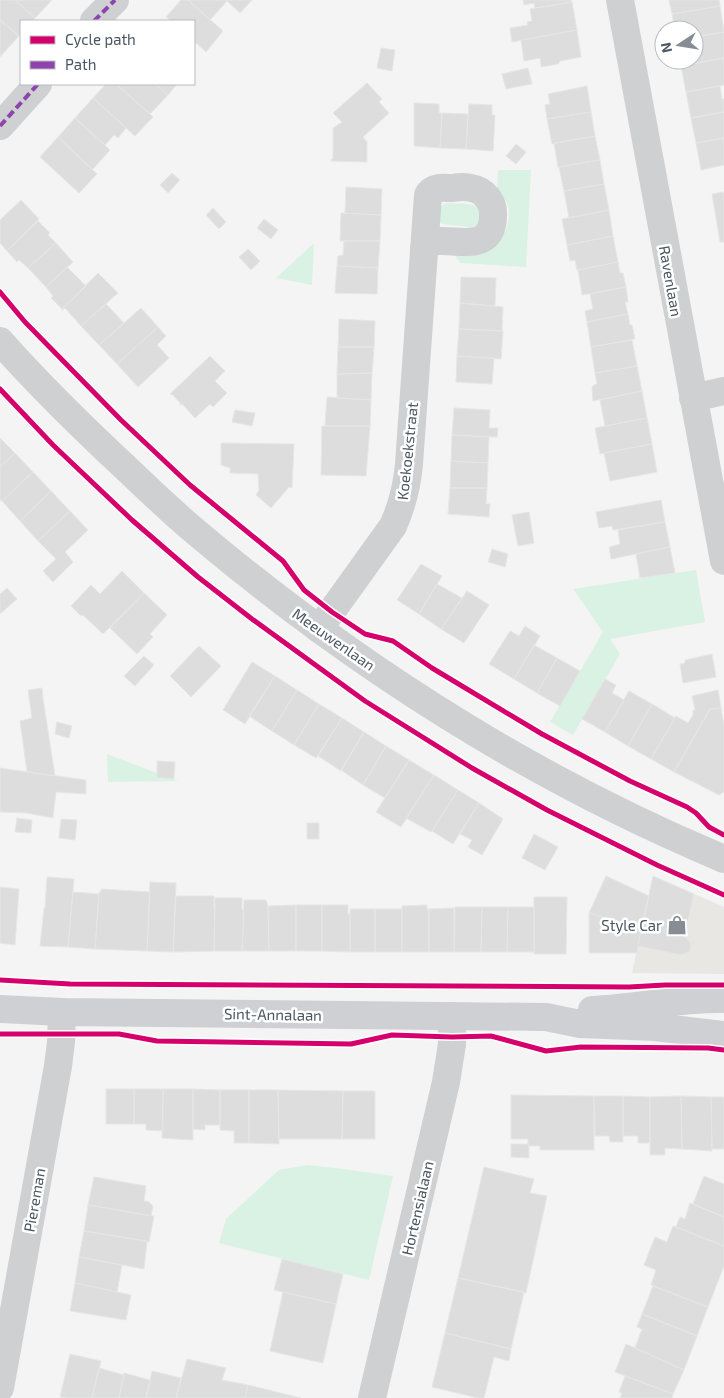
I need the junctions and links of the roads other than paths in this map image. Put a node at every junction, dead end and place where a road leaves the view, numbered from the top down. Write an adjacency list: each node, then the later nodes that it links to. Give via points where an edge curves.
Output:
1 (115, 0): 3 (street)
2 (620, 0): 9 (street, Ravenlaan)
3 (95, 20)
4 (37, 85): 5 (street)
5 (0, 126)
6 (424, 248): 11 (street, Koekoekstraat, via 409,464 400,511 393,526)
7 (0, 341): 11 (street, Meeuwenlaan, via 91,436 196,532)
8 (724, 391): 9 (street)
9 (693, 398): 10 (street, Ravenlaan)
10 (724, 561)
11 (320, 629): 12 (street, Meeuwenlaan, via 400,685 497,745 562,782)
12 (724, 859)
13 (724, 999): 17 (main road, Sint-Annalaan, via 679,1000)
14 (0, 1009): 15 (main road, Sint-Annalaan)
15 (62, 1012): 16 (main road, Sint-Annalaan); 19 (street, Piereman, via 62,1042)
16 (452, 1016): 17 (main road, Sint-Annalaan); 20 (street, Hortensialaan, via 452,1044 446,1082)
17 (546, 1017): 18 (main road, Sint-Annalaan, via 580,1024 655,1027)
18 (724, 1035)
19 (0, 1388)
20 (372, 1398)

